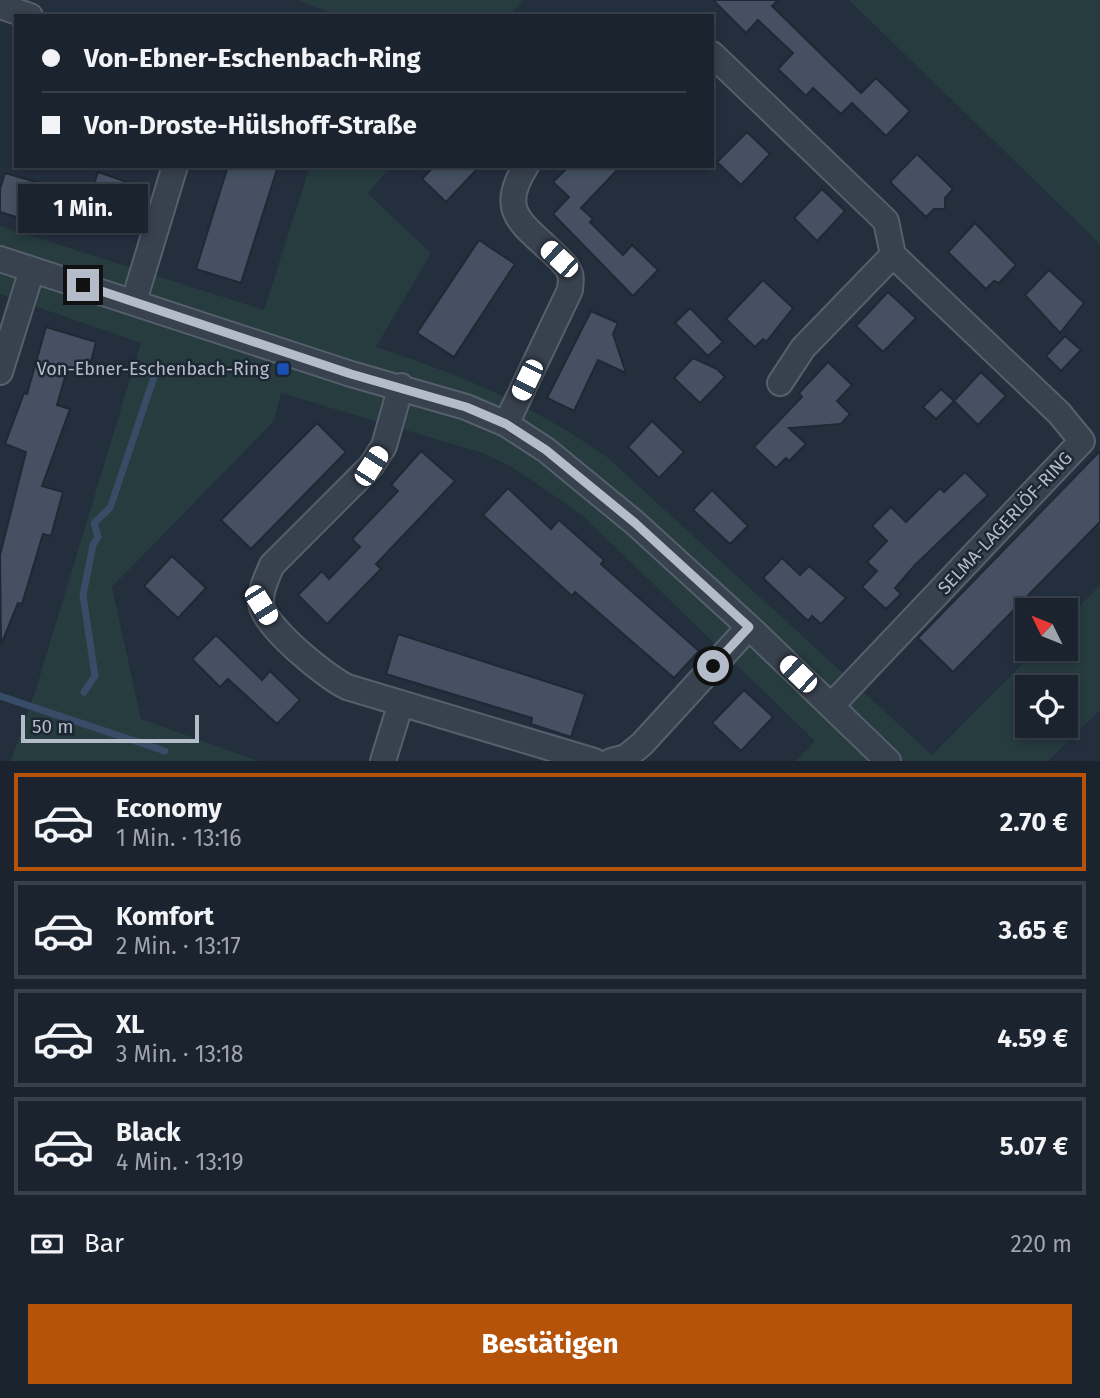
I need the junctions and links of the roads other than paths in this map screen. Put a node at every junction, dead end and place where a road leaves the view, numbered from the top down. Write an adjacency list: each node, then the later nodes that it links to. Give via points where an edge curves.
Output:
1 (0, 6): 2 (street)
2 (24, 14)
3 (714, 56): 6 (street, via 886,221)
4 (174, 168): 9 (street)
5 (525, 168): 13 (street, via 513,187 512,204 518,220 570,274 570,290)
6 (893, 255): 11 (street, via 803,348); 16 (street, SELMA-LAGERLÖF-RING, via 1059,413 1082,441)
7 (0, 258): 8 (street)
8 (32, 270): 9 (street); 10 (street)
9 (134, 301): 12 (street, via 313,362)
10 (0, 372)
11 (780, 383)
12 (401, 386): 13 (street); 15 (street, via 384,446 371,466 272,565 261,605 272,622 331,679)
13 (506, 424): 14 (street, via 546,450 635,523)
14 (749, 627): 16 (street); 19 (street, via 642,744 626,757)
15 (401, 703): 17 (street); 18 (street)
16 (831, 706): 20 (street)
17 (383, 761)
18 (594, 761)
19 (611, 761)
20 (888, 761)

